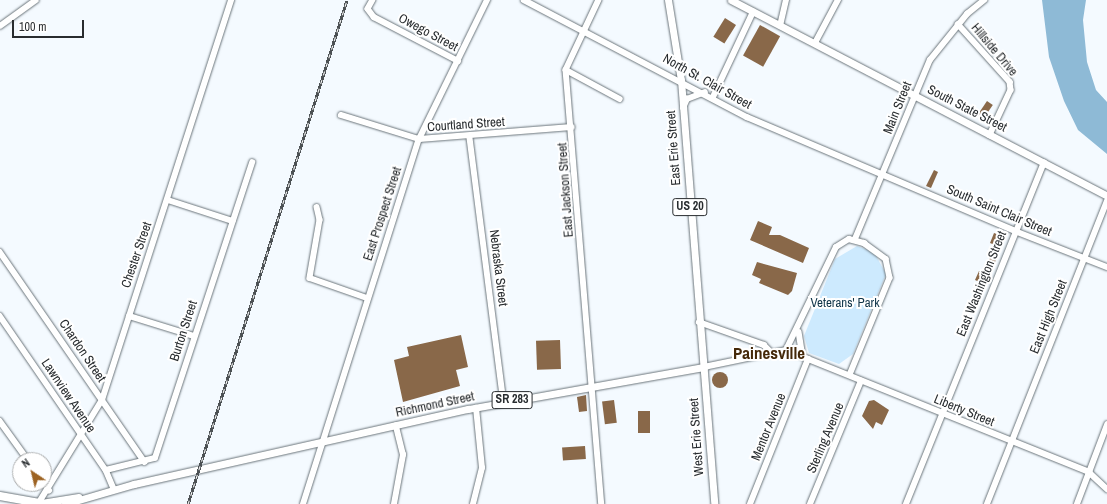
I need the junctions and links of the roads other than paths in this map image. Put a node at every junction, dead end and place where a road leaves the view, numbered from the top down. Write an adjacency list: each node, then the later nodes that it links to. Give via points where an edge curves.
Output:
1 (36, 0): 14 (street)
2 (231, 0): 35 (street, Chester Street)
3 (373, 0): 18 (street, Owego Street, via 368,9 374,17)
4 (487, 0): 18 (street, East Prospect Street)
5 (524, 0): 16 (street, North St. Clair Street)
6 (599, 0): 16 (street)
7 (668, 0): 20 (main road, East Erie Street / US 20)
8 (731, 0): 12 (main road, South State Street)
9 (786, 0): 15 (street)
10 (838, 0): 17 (street)
11 (984, 0): 13 (street, Main Street)
12 (753, 12): 15 (main road, South State Street); 23 (street)
13 (958, 24): 22 (street, Main Street, via 930,60); 28 (street, Hillside Drive, via 1010,82 1011,90)
14 (0, 26)
15 (780, 26): 17 (main road, South State Street)
16 (584, 31): 19 (street); 20 (street, North St. Clair Street)
17 (815, 43): 22 (main road, South State Street)
18 (458, 61): 30 (street, East Prospect Street)
19 (566, 70): 24 (street); 27 (street, East Jackson Street)
20 (681, 80): 21 (street, North St. Clair Street); 25 (main road, East Erie Street / US 20)
21 (705, 92): 23 (street, North St. Clair Street); 25 (street, via 687,99)
22 (915, 96): 28 (main road, South State Street); 33 (street, Main Street)
23 (713, 97): 33 (street, North St. Clair Street, via 747,117)
24 (620, 99)
25 (683, 108): 47 (main road, East Erie Street / US 20)
26 (341, 115): 30 (street, Courtland Street)
27 (572, 127): 29 (street, Courtland Street); 56 (street, East Jackson Street)
28 (990, 135): 32 (main road, South State Street)
29 (470, 138): 30 (street, Courtland Street); 58 (street, Nebraska Street)
30 (419, 140): 44 (street, East Prospect Street)
31 (252, 163): 38 (street, Burton Street)
32 (1044, 163): 34 (main road, South State Street); 39 (street, East Washington Street)
33 (883, 174): 39 (street, South Saint Clair Street); 40 (street, Main Street)
34 (1107, 196)
35 (168, 200): 38 (street); 46 (street, Chester Street)
36 (1107, 201): 42 (street, East High Street)
37 (317, 207): 44 (street, via 320,220 310,278)
38 (233, 221): 49 (street, Burton Street)
39 (1015, 231): 42 (street, South Saint Clair Street); 60 (street, East Washington Street)
40 (855, 239): 48 (street, via 844,241 836,247); 54 (street, via 877,250 889,265 890,278)
41 (0, 252): 57 (street, Chardon Street)
42 (1084, 257): 43 (street, South Saint Clair Street); 65 (street, East High Street)
43 (1107, 266)
44 (367, 298): 66 (street, East Prospect Street)
45 (0, 316): 64 (street, Lawnview Avenue)
46 (129, 316): 49 (street); 57 (street, Chester Street)
47 (699, 322): 51 (street, via 764,345); 53 (main road, East Erie Street / US 20)
48 (799, 330): 50 (street); 52 (street)
49 (194, 336): 68 (street, Burton Street, via 155,458)
50 (786, 350): 51 (street, Richmond Street); 52 (street)
51 (772, 353): 53 (street, Richmond Street)
52 (806, 358): 54 (street, Liberty Street); 84 (street, Mentor Avenue)
53 (704, 368): 56 (main road, Richmond Street / SR 283); 83 (main road, West Erie Street / US 20)
54 (850, 375): 55 (street, Liberty Street)
55 (860, 381): 60 (street, Liberty Street); 85 (street, Sterling Avenue)
56 (592, 385): 58 (main road, Richmond Street / SR 283); 82 (street, East Jackson Street)
57 (102, 400): 64 (street, Chester Street); 68 (street, Chardon Street)
58 (504, 402): 59 (main road, Richmond Street / SR 283)
59 (476, 408): 63 (main road, Richmond Street / SR 283); 81 (street, via 482,468)
60 (942, 414): 65 (street, Liberty Street); 86 (street, East Washington Street)
61 (0, 420): 67 (street)
62 (1107, 425): 70 (street)
63 (396, 426): 66 (main road, Richmond Street / SR 283); 80 (street, via 403,455)
64 (82, 436): 69 (street, Lawnview Avenue); 71 (street, Chester Street)
65 (1012, 442): 70 (street, Liberty Street); 87 (street, East High Street)
66 (323, 444): 72 (main road, Richmond Street / SR 283); 79 (street, East Prospect Street)
67 (22, 452)
68 (145, 462): 69 (street)
69 (106, 470): 72 (street, Lawnview Avenue)
70 (1089, 472): 73 (street, Liberty Street); 88 (street)
71 (52, 485)
72 (114, 489): 75 (main road, Richmond Street / SR 283)
73 (1107, 489)
74 (47, 492): 77 (street, Chester Street)
75 (92, 495): 77 (main road, Richmond Street / SR 283); 78 (main road, Richmond Street / SR 283)
76 (0, 496): 77 (highway)
77 (37, 504)
78 (65, 504)
79 (304, 504)
80 (394, 504)
81 (473, 504)
82 (602, 504)
83 (714, 504)
84 (750, 504)
85 (810, 504)
86 (906, 504)
87 (987, 504)
88 (1077, 504)

